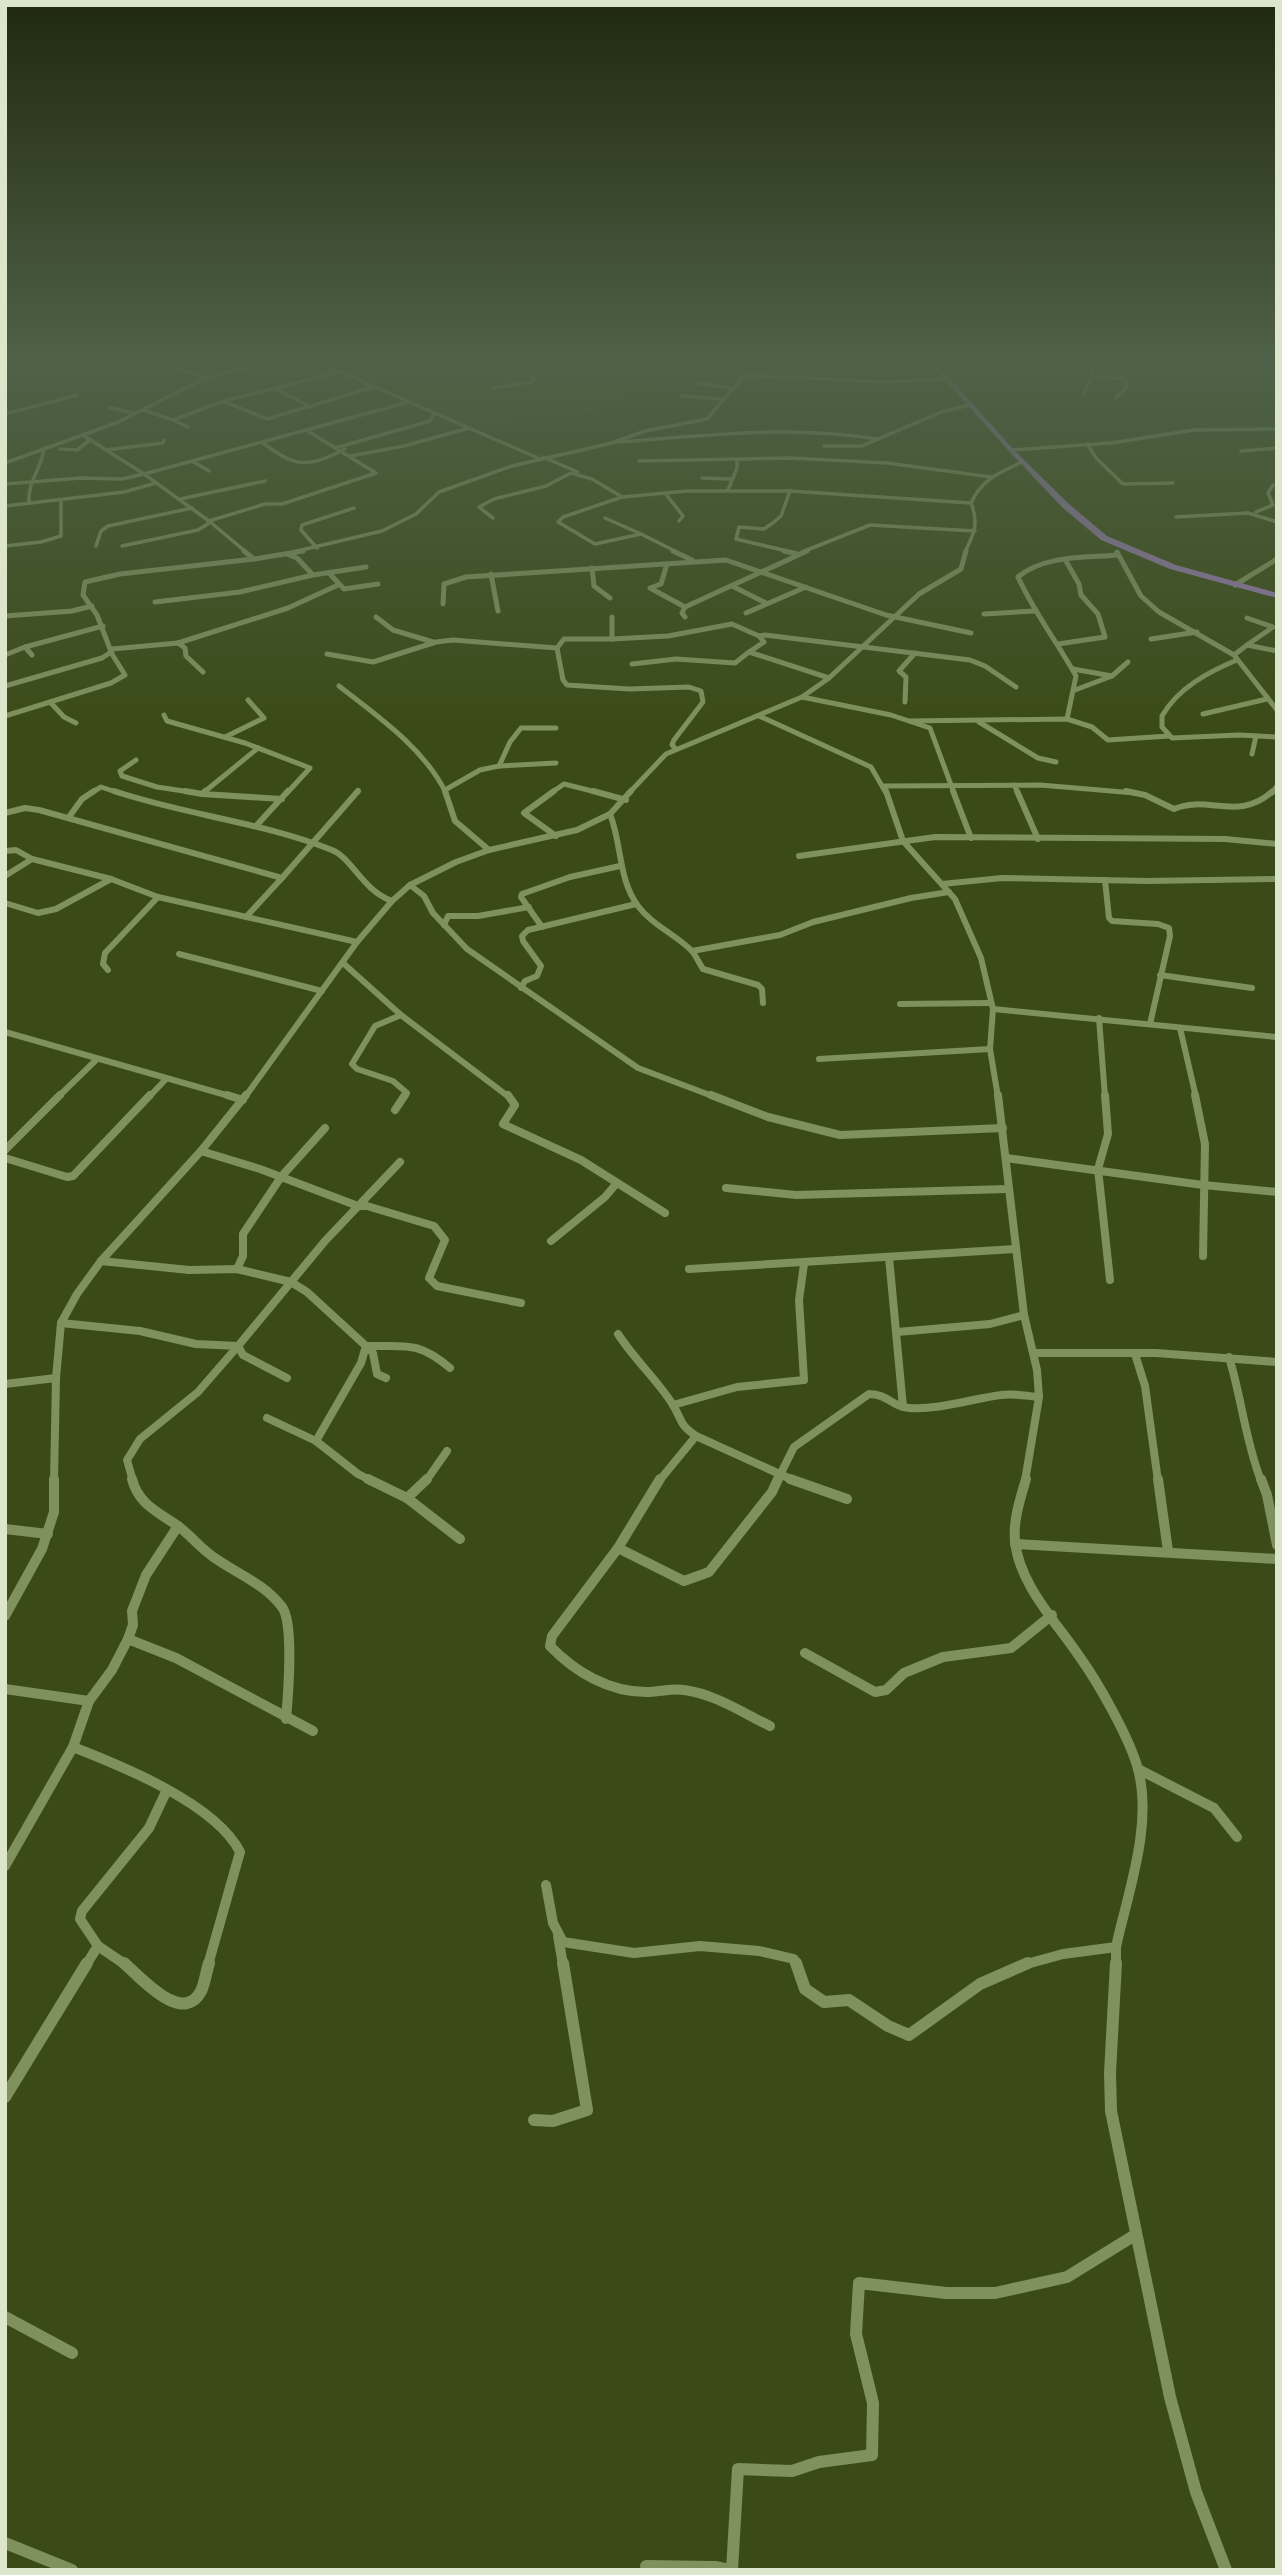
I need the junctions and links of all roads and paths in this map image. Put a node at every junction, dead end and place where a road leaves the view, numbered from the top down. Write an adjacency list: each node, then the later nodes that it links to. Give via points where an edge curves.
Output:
1 (54, 480): 12 (street)
2 (152, 480): 13 (street)
3 (357, 480): 33 (street)
4 (474, 480): 41 (street, via 439,492 416,514 382,531)
5 (556, 480): 30 (street, via 479,507)
6 (595, 480): 20 (street)
7 (731, 480): 17 (street)
8 (987, 480): 24 (street, via 976,489)
9 (1041, 480): 40 (highway, via 1086,524)
10 (1119, 480): 14 (street, via 1123,484)
11 (265, 481): 21 (street)
12 (31, 482): 15 (street); 23 (street, via 26,490)
13 (156, 483): 21 (street); 22 (street)
14 (1173, 483)
15 (5, 484)
16 (1273, 485): 28 (street, via 1268,494 1273,506)
17 (728, 490): 18 (street); 19 (street)
18 (790, 491): 24 (street); 43 (street, via 777,520 764,529 737,528 736,539)
19 (665, 493): 20 (street); 32 (street, via 681,512)
20 (622, 497): 36 (street, via 558,522 594,544)
21 (180, 499): 26 (street)
22 (61, 500): 23 (street); 37 (street, via 61,536)
23 (29, 503): 25 (street)
24 (971, 503): 35 (street, via 978,516)
25 (5, 506)
26 (192, 508): 33 (street); 38 (street, via 108,526)
27 (354, 508): 41 (street, via 302,526)
28 (1264, 513): 29 (street); 34 (street)
29 (1176, 517)
30 (493, 518)
31 (605, 518): 36 (street)
32 (679, 520)
33 (210, 522): 39 (street, via 198,530); 45 (street)
34 (1277, 522)
35 (975, 531): 43 (street, via 870,525); 76 (street, via 961,569 919,594)
36 (641, 534): 47 (street)
37 (5, 546)
38 (96, 546)
39 (122, 546)
40 (1124, 547): 44 (street); 57 (highway)
41 (317, 548): 42 (street)
42 (286, 554): 45 (street); 55 (street, via 298,558)
43 (798, 554): 52 (street)
44 (1117, 555): 48 (street); 79 (street, via 1141,596 1159,612)
45 (254, 559): 66 (street, via 92,579 82,589)
46 (1277, 559): 57 (street)
47 (692, 560): 49 (street); 52 (street, via 726,560)
48 (1066, 561): 69 (street, via 1032,567 1018,577); 87 (street, via 1082,595 1098,614 1105,637)
49 (667, 564): 51 (street); 67 (street, via 661,584 650,588)
50 (366, 567): 53 (street)
51 (592, 568): 54 (street); 62 (street, via 594,586)
52 (766, 571): 59 (street); 60 (street)
53 (329, 573): 55 (street); 58 (street)
54 (491, 574): 65 (street, via 447,581); 68 (street)
55 (313, 575): 63 (street, via 240,592)
56 (378, 584): 58 (street)
57 (1235, 585): 61 (highway)
58 (338, 586): 85 (street, via 288,608)
59 (734, 587): 64 (street); 67 (street)
60 (806, 587): 64 (street); 76 (street)
61 (1277, 596)
62 (610, 598)
63 (155, 602)
64 (766, 603): 70 (street)
65 (443, 604)
66 (92, 606): 72 (street); 78 (street)
67 (685, 607): 75 (street)
68 (498, 611)
69 (1034, 611): 71 (street); 87 (street)
70 (746, 612)
71 (984, 614)
72 (5, 615)
73 (376, 617): 84 (street, via 393,629)
74 (612, 617): 82 (street)
75 (685, 617)
76 (894, 617): 80 (street); 86 (street)
77 (1247, 618): 88 (street, via 1273,627)
78 (103, 626): 89 (street); 91 (street)
79 (1196, 632): 83 (street); 98 (street)
80 (971, 633)
81 (759, 636): 82 (street, via 732,624 668,636); 86 (street, via 772,633); 93 (street, via 764,642)
82 (612, 639): 90 (street, via 569,637)
83 (1151, 639)
84 (436, 642): 90 (street); 95 (street, via 373,662)
85 (178, 643): 91 (street); 102 (street)
86 (867, 644): 94 (street); 104 (street)
87 (1058, 644): 101 (street)
88 (1247, 645): 92 (street); 98 (street)
89 (25, 647): 96 (street); 97 (street)
90 (557, 648): 129 (street, via 567,685 701,691 703,702 674,740)
91 (111, 651): 105 (street, via 102,658); 113 (street, via 124,668 121,679)
92 (1277, 651)
93 (749, 652): 100 (street, via 735,663 676,659); 104 (street)
94 (915, 653): 107 (street, via 970,660); 112 (street, via 899,671 906,677)
95 (327, 654)
96 (5, 655)
97 (32, 655)
98 (1235, 657): 110 (street); 126 (street, via 1164,708 1160,719)
99 (1128, 662): 103 (street)
100 (632, 664)
101 (1073, 669): 103 (street); 108 (street)
102 (203, 672)
103 (1112, 676): 108 (street)
104 (829, 678): 109 (street)
105 (5, 685)
106 (339, 685): 139 (street, via 396,731)
107 (1016, 687)
108 (1075, 690): 119 (street)
109 (802, 697): 118 (street); 120 (street)
110 (1267, 699): 114 (street); 115 (street)
111 (248, 700): 125 (street, via 264,718)
112 (905, 702)
113 (51, 703): 117 (street); 122 (street)
114 (1277, 710)
115 (1203, 714)
116 (164, 715): 125 (street, via 167,721)
117 (5, 716)
118 (759, 716): 129 (street); 136 (street, via 858,759 871,767)
119 (1067, 719): 121 (street); 126 (street, via 1092,727 1108,740)
120 (909, 721): 121 (street); 138 (street, via 934,733)
121 (979, 722): 132 (street, via 1038,758)
122 (76, 723)
123 (556, 728): 134 (street, via 522,728)
124 (1256, 736): 126 (street); 127 (street); 130 (street)
125 (225, 737): 128 (street)
126 (1169, 737)
127 (1277, 737)
128 (258, 748): 141 (street); 142 (street, via 310,768)
129 (676, 749): 143 (street, via 663,756)
130 (1252, 754)
131 (136, 760): 141 (street, via 120,771 122,776 158,788)
132 (1056, 762)
133 (556, 763): 134 (street)
134 (499, 766): 139 (street, via 480,770)
135 (1014, 785): 137 (street, via 1124,791 1174,808 1188,803 1238,809 1271,794); 138 (street); 150 (street)
136 (884, 786): 138 (street); 151 (street)
137 (1277, 786)
138 (953, 787): 149 (street)
139 (445, 790): 154 (street, via 455,821)
140 (358, 791): 152 (street)
141 (202, 794): 142 (street)
142 (282, 799): 147 (street)
143 (626, 800): 145 (street); 148 (street, via 564,784 524,813)
144 (5, 813): 146 (street, via 29,806)
145 (610, 814): 148 (street); 158 (street, via 619,836)
146 (69, 817): 147 (street, via 82,799 101,788); 160 (street)
147 (256, 826): 152 (street)
148 (556, 836): 154 (street)
149 (971, 838): 150 (street); 151 (street)
150 (1038, 839): 153 (street, via 1225,839)
151 (903, 841): 156 (street); 165 (street)
152 (311, 844): 160 (street); 167 (street, via 335,850 370,889)
153 (1277, 844)
154 (489, 850): 164 (street)
155 (5, 851): 157 (street, via 16,850)
156 (799, 856)
157 (32, 859): 159 (street); 162 (street)
158 (620, 866): 169 (street); 170 (street, via 529,891 521,897)
159 (6, 875)
160 (282, 878): 171 (street)
161 (1277, 878): 163 (street)
162 (111, 879): 166 (street); 168 (street, via 56,909 38,913)
163 (1105, 880): 165 (street, via 973,879); 179 (street, via 1109,918 1169,928)
164 (410, 885): 167 (street); 172 (street, via 424,896)
165 (945, 888): 175 (street, via 779,935); 185 (street, via 955,899 981,958)
166 (158, 897): 171 (street); 178 (street, via 105,953)
167 (392, 901): 174 (street)
168 (5, 903)
169 (636, 904): 173 (street); 175 (street)
170 (529, 907): 172 (street, via 448,916); 173 (street)
171 (246, 916): 174 (street)
172 (444, 925): 180 (street, via 467,949)
173 (542, 927): 180 (street, via 522,936 541,966 537,976)
174 (357, 942): 177 (street)
175 (692, 951): 183 (street, via 703,969 758,985)
176 (179, 954): 182 (street)
177 (343, 963): 182 (street); 186 (street)
178 (107, 970)
179 (1160, 975): 181 (street); 188 (street)
180 (521, 988): 199 (street, via 638,1068 717,1100 820,1132)
181 (1252, 988)
182 (322, 991): 196 (street)
183 (763, 1003)
184 (900, 1004): 185 (street)
185 (992, 1006): 187 (street); 192 (street)
186 (401, 1015): 197 (street, via 375,1026 352,1064 402,1086 407,1093); 207 (street, via 513,1101 503,1124 581,1160)
187 (1099, 1018): 188 (street); 205 (street, via 1108,1134)
188 (1150, 1024): 189 (street)
189 (1180, 1028): 191 (street); 208 (street, via 1205,1144)
190 (5, 1032): 193 (street)
191 (1276, 1037)
192 (990, 1049): 194 (street); 199 (street)
193 (96, 1059): 195 (street); 200 (street)
194 (819, 1059)
195 (166, 1079): 196 (street); 202 (street, via 73,1176)
196 (243, 1100): 201 (street)
197 (395, 1110)
198 (325, 1128): 206 (street)
199 (1003, 1128): 203 (street)
200 (5, 1150)
201 (201, 1151): 206 (street); 218 (street)
202 (5, 1158)
203 (1006, 1158): 205 (street); 210 (street)
204 (401, 1162): 212 (street)
205 (1098, 1169): 208 (street); 222 (street)
206 (281, 1177): 212 (street); 220 (street, via 243,1234 243,1256)
207 (616, 1184): 213 (street); 214 (street)
208 (1203, 1185): 211 (street); 216 (street)
209 (726, 1188): 210 (street, via 820,1194)
210 (1007, 1189): 215 (street)
211 (1277, 1192)
212 (359, 1206): 223 (street); 224 (street, via 435,1226 445,1240 429,1278 437,1286)
213 (665, 1213)
214 (551, 1241)
215 (1015, 1249): 217 (street); 225 (street)
216 (1203, 1255)
217 (889, 1257): 219 (street); 227 (street)
218 (101, 1261): 220 (street, via 189,1270); 226 (street)
219 (804, 1264): 221 (street); 241 (street, via 799,1300 804,1380 737,1387)
220 (237, 1269): 223 (street)
221 (689, 1269)
222 (1110, 1280)
223 (291, 1282): 229 (street); 230 (street)
224 (521, 1303)
225 (1024, 1315): 227 (street, via 990,1324); 231 (street)
226 (61, 1323): 229 (street); 236 (street)
227 (897, 1332): 242 (street)
228 (618, 1334): 241 (street)
229 (238, 1346): 237 (street, via 243,1355); 250 (street, via 198,1391 135,1443 127,1460 135,1490 147,1506)
230 (366, 1346): 235 (street, via 414,1347); 238 (street, via 373,1353 377,1374); 245 (street)
231 (1034, 1353): 232 (street); 240 (street)
232 (1135, 1354): 233 (street); 257 (street, via 1145,1386)
233 (1229, 1357): 234 (street); 255 (street, via 1248,1446 1267,1495)
234 (1277, 1362)
235 (450, 1368)
236 (56, 1378): 239 (street); 252 (street, via 54,1512)
237 (287, 1378)
238 (386, 1378)
239 (5, 1384)
240 (1038, 1397): 242 (street, via 1004,1394 953,1405); 254 (street, via 1030,1464 1014,1522)
241 (673, 1405): 244 (street, via 682,1426)
242 (903, 1407): 247 (street, via 883,1394 869,1394 800,1441)
243 (267, 1418): 245 (street)
244 (696, 1436): 247 (street); 256 (street, via 644,1502)
245 (316, 1441): 248 (street, via 358,1474)
246 (447, 1451): 248 (street, via 422,1486)
247 (778, 1475): 249 (street); 256 (street, via 772,1492 709,1572 684,1581)
248 (407, 1498): 253 (street)
249 (847, 1499)
250 (178, 1526): 261 (street, via 146,1575 132,1611); 265 (street, via 283,1608 289,1683)
251 (5, 1529): 252 (street)
252 (48, 1534): 260 (street)
253 (460, 1539)
254 (1015, 1544): 257 (street); 259 (street, via 1039,1600)
255 (1277, 1545)
256 (618, 1548): 266 (street, via 552,1636 550,1646 588,1677 608,1685 705,1695)
257 (1168, 1551): 258 (street)
258 (1277, 1559)
259 (1052, 1615): 262 (street, via 1011,1648 943,1657 904,1673 886,1690 875,1692); 269 (street, via 1110,1708)
260 (5, 1616)
261 (128, 1639): 264 (street); 265 (street, via 180,1659)
262 (804, 1653)
263 (5, 1689): 264 (street)
264 (89, 1701): 268 (street)
265 (286, 1719): 267 (street)
266 (770, 1726)
267 (313, 1731)
268 (73, 1747): 270 (street, via 136,1772); 272 (street)
269 (1138, 1769): 271 (street, via 1214,1808); 276 (street, via 1144,1819)
270 (166, 1792): 275 (street, via 149,1828 82,1911 83,1926); 275 (street, via 217,1822 240,1852 201,1991 183,2004 170,2002)
271 (1237, 1837)
272 (5, 1866)
273 (546, 1885): 274 (street)
274 (558, 1936): 276 (street, via 563,1942 635,1953 700,1946 794,1959 805,1989 824,2002 849,2000 909,2035 980,1984 1026,1962 1058,1953); 278 (street, via 587,2110 540,2123)
275 (98, 1946): 277 (street)
276 (1115, 1947): 279 (street, via 1111,2111)
277 (5, 2097)
278 (534, 2120)
279 (1135, 2235): 285 (street, via 1067,2277 995,2293 946,2293 859,2283 856,2334 873,2403 872,2455 819,2462 792,2471 738,2469); 286 (street, via 1170,2397 1196,2492)
280 (5, 2317): 281 (street)
281 (72, 2353)
282 (5, 2543): 284 (street)
283 (646, 2566): 285 (street)
284 (72, 2570)
285 (731, 2570)
286 (1226, 2570)

